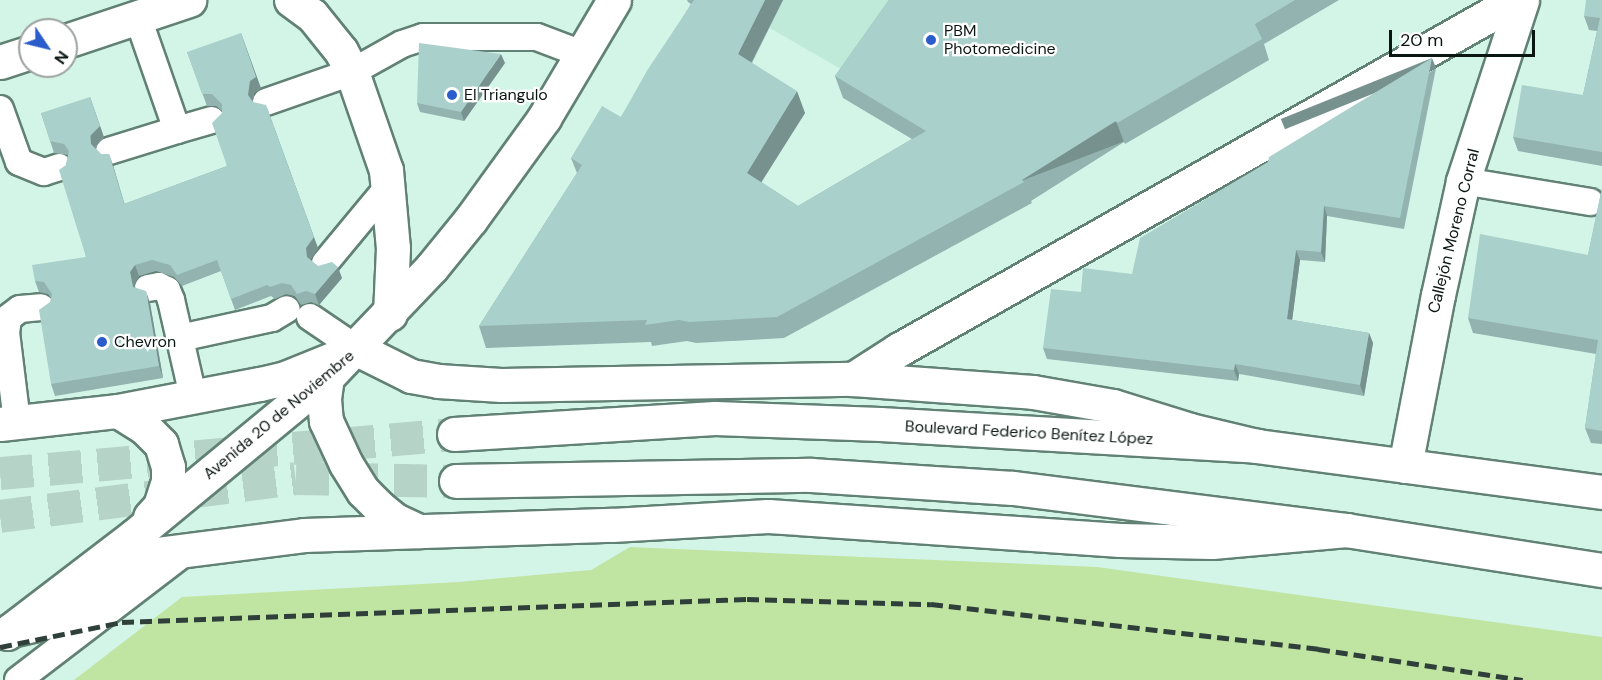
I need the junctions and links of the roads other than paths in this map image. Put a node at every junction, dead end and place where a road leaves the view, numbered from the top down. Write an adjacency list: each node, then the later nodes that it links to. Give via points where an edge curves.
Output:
1 (189, 0): 6 (main road)
2 (291, 0): 11 (main road, via 328,32)
3 (614, 0): 8 (main road, Avenida 20 de Noviembre)
4 (1515, 0): 28 (main road)
5 (1522, 0): 18 (main road, Callejón Moreno Corral)
6 (138, 18): 7 (main road); 15 (lane)
7 (78, 37)
8 (582, 54): 11 (lane, via 537,37 423,37 402,44); 24 (main road, Avenida 20 de Noviembre, via 544,118 471,219)
9 (18, 56): 10 (main road)
10 (0, 62)
11 (352, 72): 12 (lane); 19 (main road)
12 (266, 102)
13 (0, 109): 17 (lane, via 19,162 44,172)
14 (212, 120): 15 (lane)
15 (177, 130): 16 (lane)
16 (109, 151)
17 (58, 167)
18 (1463, 181): 20 (lane); 34 (main road, Callejón Moreno Corral)
19 (389, 186): 21 (lane); 24 (main road, via 394,285)
20 (1590, 202)
21 (324, 263)
22 (148, 288): 25 (lane, via 159,286 167,290)
23 (41, 307): 31 (lane, via 20,309 8,318)
24 (390, 314): 26 (main road, Avenida 20 de Noviembre)
25 (180, 338): 26 (lane, via 298,313); 29 (lane)
26 (357, 349): 27 (main road, Avenida 20 de Noviembre); 28 (main road, via 411,376 501,385); 29 (main road, via 285,378)
27 (327, 377): 38 (main road, via 326,421 346,464 379,507); 39 (main road, Avenida 20 de Noviembre)
28 (853, 379): 33 (main road, via 1033,392 1113,406)
29 (193, 396): 30 (main road)
30 (118, 411): 31 (main road); 39 (main road, via 146,428 161,444 168,466 168,481 159,506)
31 (9, 423)
32 (454, 435): 33 (main road, Boulevard Federico Benítez López, via 715,418)
33 (1257, 446): 34 (main road, Boulevard Federico Benítez López)
34 (1405, 466): 36 (main road, Boulevard Federico Benítez López)
35 (456, 481): 37 (main road, via 811,475 1013,488)
36 (1602, 492)
37 (1346, 530): 38 (main road, via 1212,542 1120,540 768,516); 41 (main road)
38 (418, 531): 40 (main road, via 304,536)
39 (134, 536): 42 (main road, Avenida 20 de Noviembre)
40 (188, 550): 42 (main road, via 147,558 68,617); 43 (lane)
41 (1602, 570)
42 (6, 633)
43 (18, 680)

